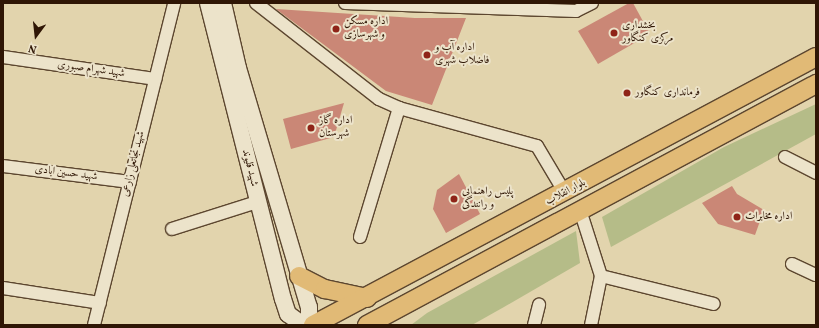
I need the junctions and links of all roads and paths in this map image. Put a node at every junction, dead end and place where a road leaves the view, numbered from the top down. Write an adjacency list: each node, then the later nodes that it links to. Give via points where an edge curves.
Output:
1 (174, 3): 9 (street, شهید نجاتعلی زارعی)
2 (208, 3): 17 (main road, شهید قلیوند)
3 (223, 3): 23 (main road, شهید قلیوند, via 238,68)
4 (256, 3): 11 (street, via 348,77 379,99)
5 (345, 3): 6 (street, via 576,11)
6 (592, 3)
7 (3, 57): 9 (street, شهید شهرام صبوری)
8 (816, 57): 16 (main road, بلوار انقلاب)
9 (155, 79): 15 (street, شهید نجاتعلی زارعی)
10 (816, 84): 18 (main road, بلوار انقلاب)
11 (399, 108): 16 (street, via 537,146); 20 (street)
12 (785, 157): 14 (street)
13 (3, 166): 15 (street, شهید حسین ابادی)
14 (816, 173)
15 (130, 182): 27 (street, شهید نجاتعلی زارعی)
16 (565, 193): 26 (main road, بلوار انقلاب)
17 (257, 202): 19 (street); 32 (main road, شهید قلیوند, via 288,314)
18 (580, 210): 24 (street); 28 (main road, بلوار انقلاب)
19 (172, 229)
20 (360, 237)
21 (792, 264): 22 (street)
22 (816, 275)
23 (299, 276): 26 (main road, via 325,288); 33 (main road, شهید قلیوند, via 309,307)
24 (601, 276): 29 (street); 38 (street)
25 (3, 288): 27 (street)
26 (367, 298): 34 (main road, بلوار انقلاب)
27 (100, 303): 31 (street, شهید نجاتعلی زارعی)
28 (406, 304): 35 (main road, بلوار انقلاب); 36 (main road)
29 (714, 304)
30 (539, 305): 37 (street)
31 (94, 325)
32 (303, 325)
33 (309, 325)
34 (313, 325)
35 (367, 325)
36 (385, 325)
37 (534, 325)
38 (591, 325)

